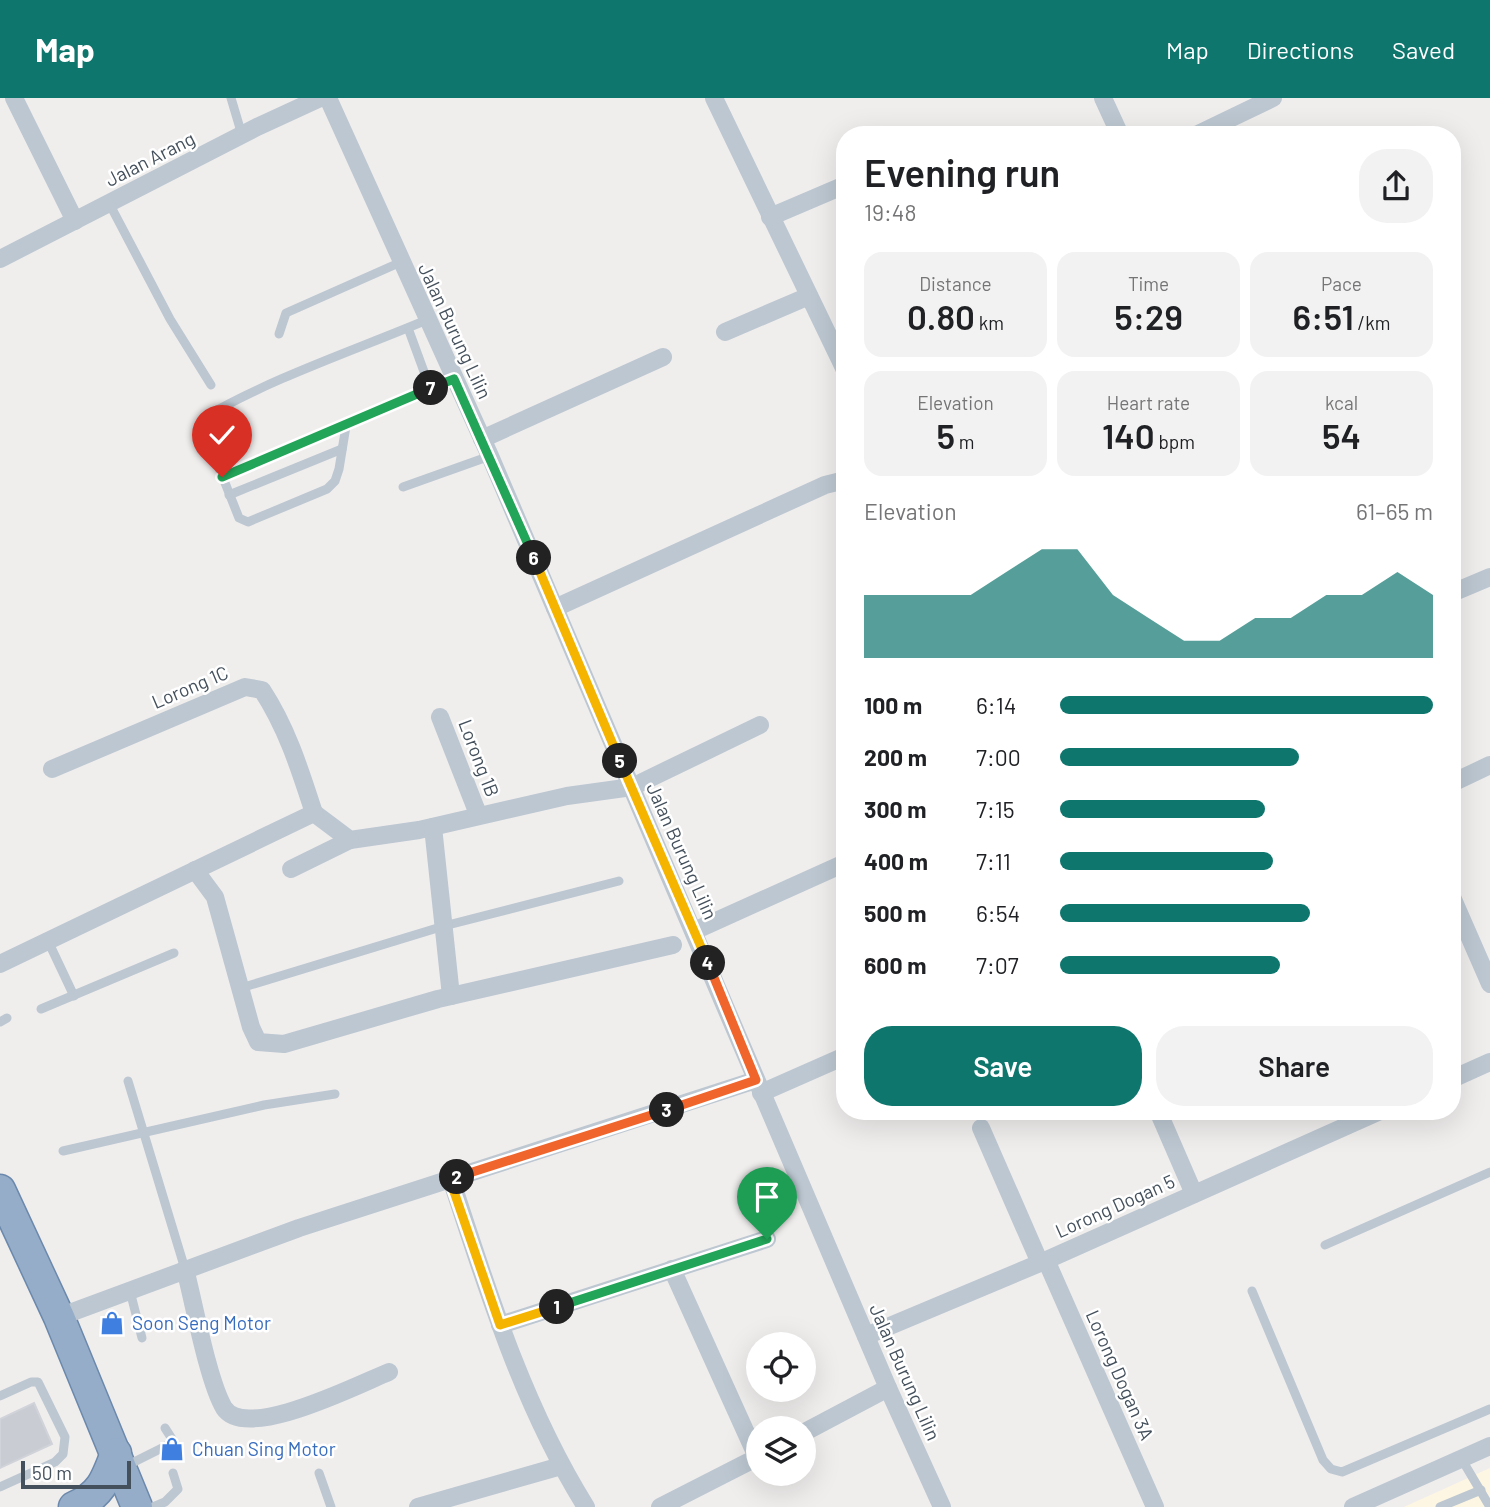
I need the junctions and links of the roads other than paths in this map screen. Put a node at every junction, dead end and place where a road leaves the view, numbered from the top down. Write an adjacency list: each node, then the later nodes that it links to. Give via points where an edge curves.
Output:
1 (14, 98): 14 (street)
2 (231, 98): 10 (lane)
3 (320, 98): 10 (street, Jalan Arang)
4 (328, 98): 16 (street, Jalan Burung Lilin)
5 (714, 98): 13 (street)
6 (1103, 98): 8 (street)
7 (1273, 98): 9 (street)
8 (1116, 126)
9 (1215, 126)
10 (242, 135): 12 (street, Jalan Arang)
11 (836, 188): 13 (street)
12 (110, 203): 14 (street, Jalan Arang); 25 (lane, via 170,319)
13 (770, 216): 17 (street)
14 (75, 221): 15 (street, Jalan Arang)
15 (0, 259)
16 (401, 262): 18 (street, Jalan Burung Lilin); 21 (lane, via 286,313)
17 (808, 296): 20 (street); 22 (street)
18 (429, 319): 19 (lane); 24 (street, Jalan Burung Lilin)
19 (408, 328): 26 (lane); 31 (lane, via 321,361 202,418)
20 (725, 332)
21 (279, 334)
22 (836, 352)
23 (663, 356): 28 (street)
24 (454, 379): 26 (lane); 28 (street, Jalan Burung Lilin)
25 (211, 385)
26 (430, 388): 27 (lane)
27 (346, 426): 29 (lane); 31 (lane)
28 (482, 439): 30 (street, Jalan Burung Lilin)
29 (342, 449): 34 (lane); 34 (lane, via 335,481 327,489 248,522 239,518)
30 (490, 456): 33 (lane); 37 (street, Jalan Burung Lilin)
31 (222, 477): 34 (lane)
32 (836, 482): 37 (street)
33 (403, 488)
34 (229, 495)
35 (1490, 577): 36 (street)
36 (1461, 589)
37 (555, 608): 43 (street, Jalan Burung Lilin)
38 (440, 717): 45 (street, Lorong 1B)
39 (760, 725): 43 (street)
40 (1490, 765): 42 (street)
41 (52, 769): 44 (street, Lorong 1C, via 245,687 262,690 276,712)
42 (1461, 779)
43 (632, 787): 45 (street); 54 (street, Jalan Burung Lilin)
44 (314, 813): 47 (street); 50 (street)
45 (478, 814): 46 (street)
46 (433, 827): 47 (street); 53 (street)
47 (350, 840): 49 (street)
48 (836, 867): 54 (street)
49 (291, 869)
50 (195, 870): 55 (street); 60 (street, via 215,898)
51 (619, 881): 53 (lane)
52 (1461, 916): 59 (street)
53 (444, 926): 60 (lane); 62 (street)
54 (694, 931): 68 (street, Jalan Burung Lilin)
55 (47, 939): 58 (street); 61 (lane)
56 (673, 945): 62 (street)
57 (174, 953): 61 (lane)
58 (0, 964)
59 (1488, 973)
60 (241, 988): 62 (street, via 251,1027 258,1042 266,1044 284,1044)
61 (74, 996): 63 (lane)
62 (451, 996)
63 (41, 1009)
64 (836, 1059): 68 (street)
65 (1490, 1062): 66 (street)
66 (1461, 1075)
67 (128, 1081): 73 (lane)
68 (759, 1087): 76 (street); 88 (street, Jalan Burung Lilin)
69 (335, 1094): 73 (lane)
70 (1162, 1120): 78 (street)
71 (1360, 1120): 78 (street, Lorong Dogan 5)
72 (981, 1128): 81 (street, Lorong Dogan 3A)
73 (143, 1131): 74 (lane); 82 (lane)
74 (63, 1151)
75 (1490, 1172): 80 (lane)
76 (450, 1180): 82 (street); 87 (street)
77 (0, 1191): 86 (highway)
78 (1194, 1194): 81 (street, Lorong Dogan 5)
79 (767, 1239): 83 (street)
80 (1325, 1245)
81 (1043, 1262): 88 (street, Lorong Dogan 5); 114 (street, Lorong Dogan 3A)
82 (185, 1269): 84 (street); 90 (street, via 212,1374 230,1414 265,1420)
83 (672, 1269): 87 (street); 96 (street)
84 (130, 1291): 86 (street); 89 (lane)
85 (1252, 1291): 93 (lane, via 1323,1461 1331,1469 1342,1472)
86 (58, 1317): 99 (highway)
87 (500, 1325): 101 (street)
88 (866, 1336): 91 (street, Jalan Burung Lilin)
89 (142, 1338)
90 (389, 1372)
91 (888, 1388): 94 (street); 113 (street, Jalan Burung Lilin)
92 (0, 1396): 104 (lane, via 38,1382 65,1437 63,1454 55,1462)
93 (1490, 1409)
94 (816, 1426)
95 (165, 1428): 99 (lane, via 173,1442)
96 (746, 1433)
97 (1490, 1446): 98 (street)
98 (1461, 1458): 105 (lane); 115 (street)
99 (119, 1460): 106 (highway, via 104,1486); 107 (highway)
100 (746, 1463): 112 (street)
101 (561, 1466): 110 (street); 111 (street)
102 (173, 1473): 108 (lane, via 178,1489)
103 (319, 1473): 109 (lane)
104 (0, 1487)
105 (1481, 1490): 116 (lane); 117 (lane)
106 (74, 1507)
107 (137, 1507)
108 (153, 1507)
109 (331, 1507)
110 (418, 1507)
111 (586, 1507)
112 (660, 1507)
113 (942, 1507)
114 (1155, 1507)
115 (1353, 1507)
116 (1440, 1507)
117 (1490, 1507)

